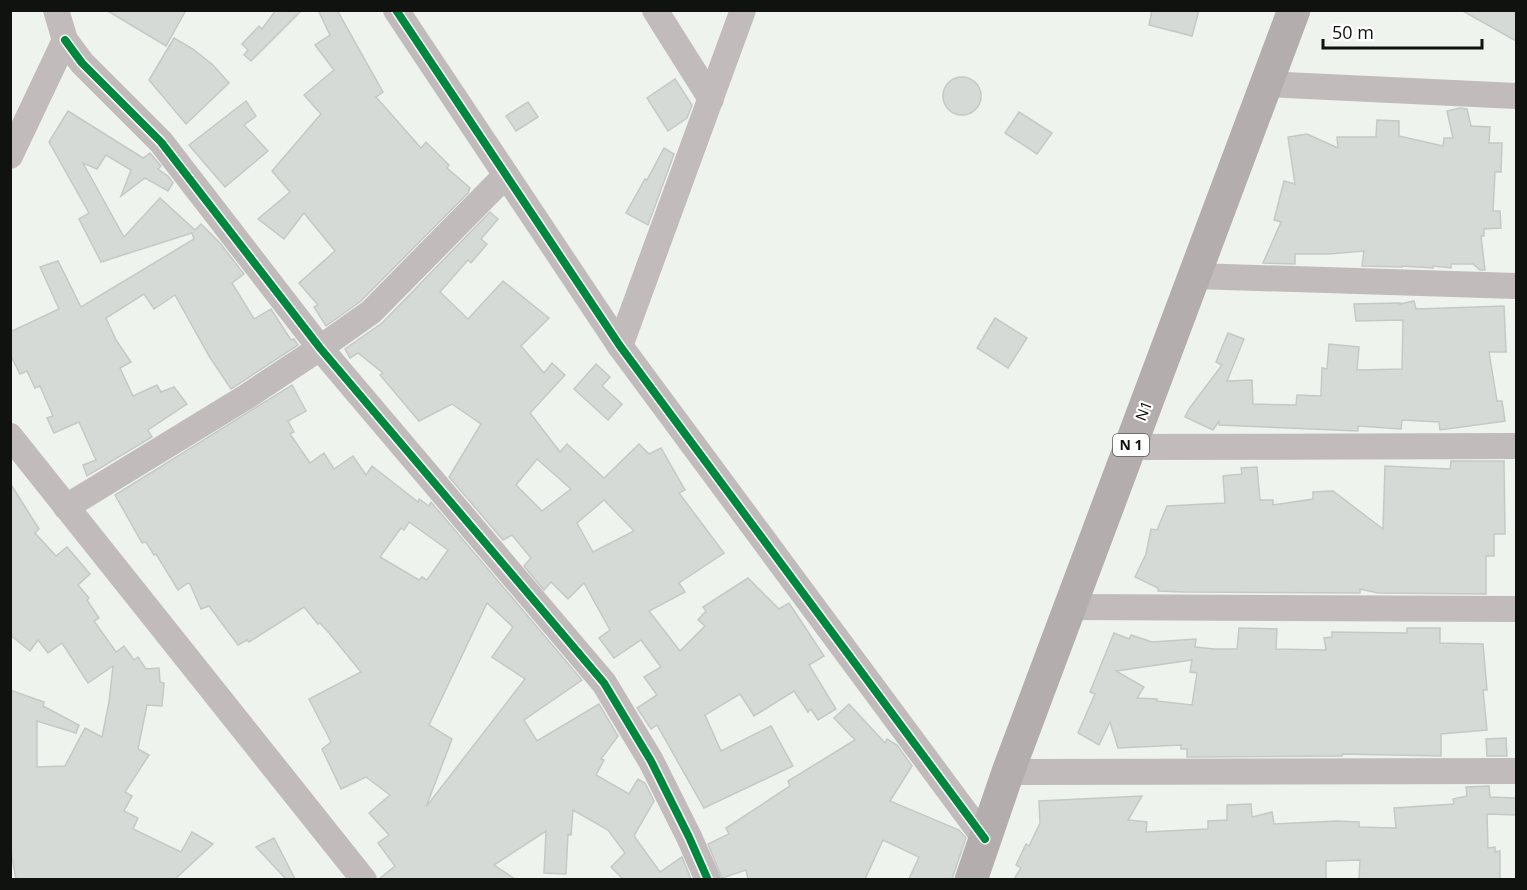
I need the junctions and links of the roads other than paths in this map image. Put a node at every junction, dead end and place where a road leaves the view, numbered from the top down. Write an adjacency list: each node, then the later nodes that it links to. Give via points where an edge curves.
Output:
1 (56, 10): 6 (street)
2 (396, 10): 11 (street)
3 (655, 10): 9 (street)
4 (743, 10): 9 (street)
5 (1294, 10): 7 (highway, N1 / N 1)
6 (65, 40): 10 (street); 15 (street, via 82,63 161,142)
7 (1266, 84): 8 (street); 12 (highway, N1 / N 1)
8 (1516, 96)
9 (711, 99): 14 (street)
10 (10, 156)
11 (506, 175): 14 (street); 15 (street, via 371,312)
12 (1195, 276): 13 (street); 18 (highway, N1 / N 1)
13 (1516, 286)
14 (620, 346): 24 (street)
15 (320, 348): 19 (street); 26 (street, via 604,683 651,761)
16 (10, 436): 19 (street)
17 (1516, 446): 18 (street)
18 (1130, 447): 20 (highway, N1 / N 1)
19 (66, 507): 25 (street)
20 (1071, 607): 21 (street); 23 (highway, N1 / N 1)
21 (1516, 609)
22 (1516, 771): 23 (street)
23 (1008, 772): 24 (highway, N1 / N 1)
24 (985, 839): 27 (highway, N1 / N 1)
25 (364, 879)
26 (708, 879)
27 (971, 879)

